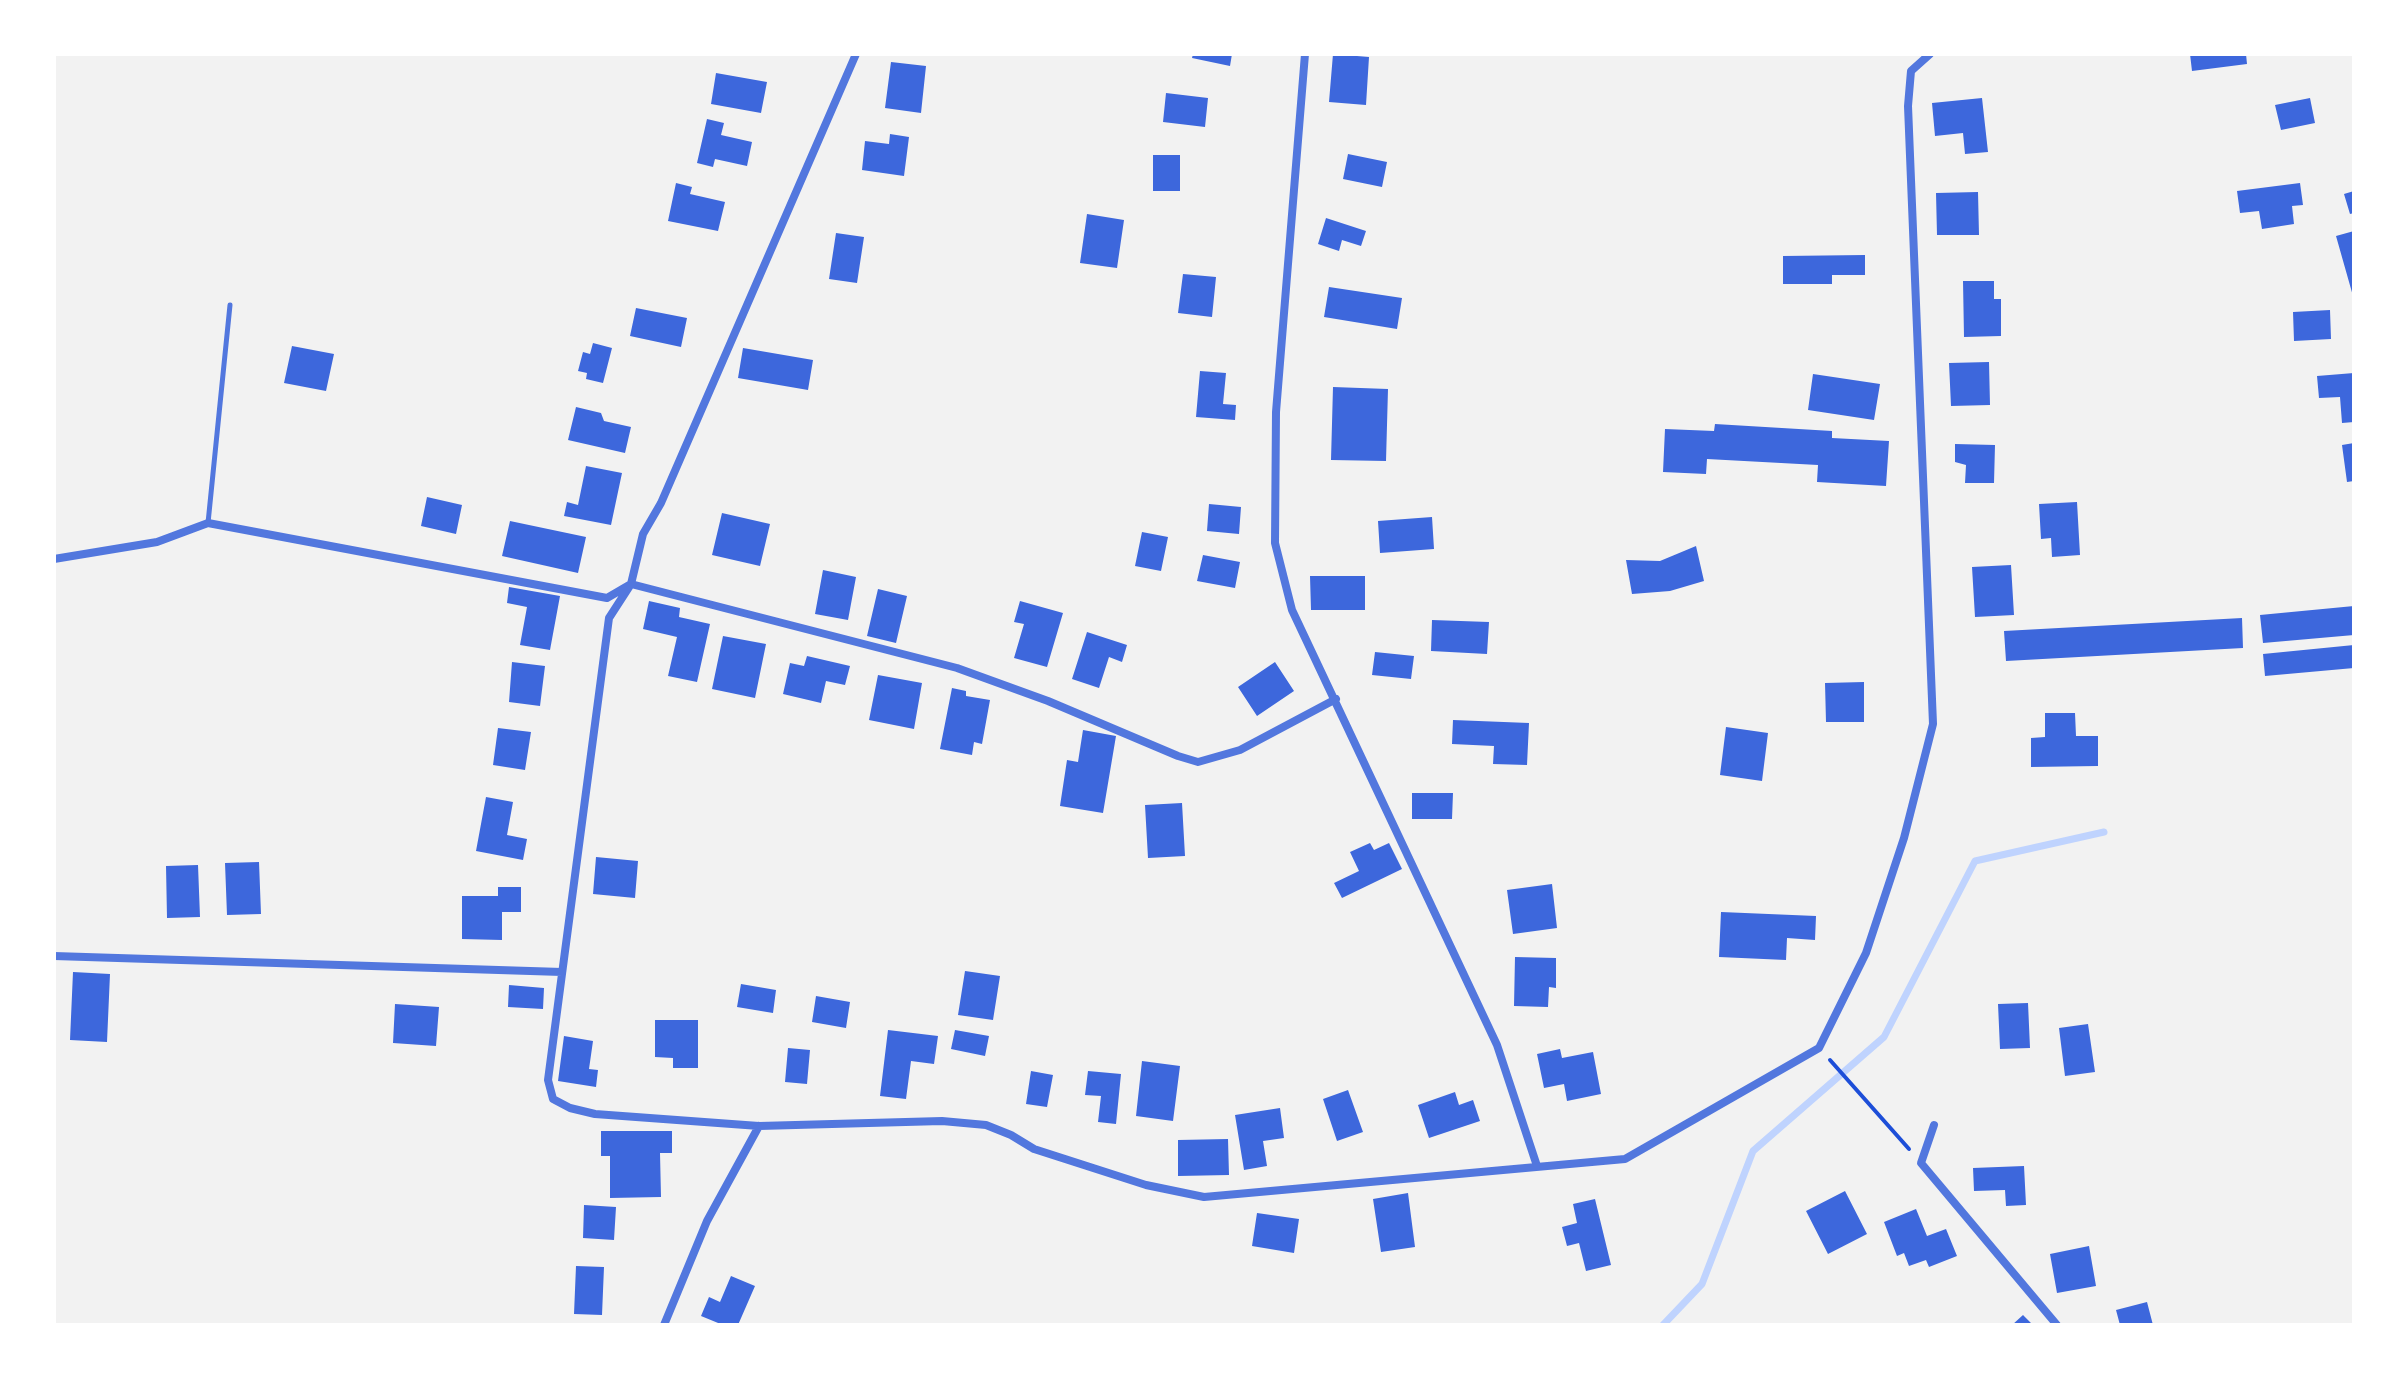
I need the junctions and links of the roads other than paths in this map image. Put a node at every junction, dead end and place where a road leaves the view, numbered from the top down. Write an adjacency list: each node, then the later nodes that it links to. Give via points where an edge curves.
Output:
1 (856, 54): 7 (street, via 643,534)
2 (1305, 54): 8 (street, via 1276,412 1275,543 1292,610)
3 (1930, 54): 13 (street, via 1911,71 1908,106 1933,724 1904,838 1866,953 1819,1048 1625,1159)
4 (230, 305): 5 (lane)
5 (208, 523): 6 (street, via 157,542); 7 (street, via 607,598)
6 (54, 559)
7 (631, 584): 8 (street, via 957,668 1198,762 1240,750); 10 (street, via 609,618 605,640)
8 (1336, 699): 13 (street, via 1497,1045)
9 (54, 956): 10 (street)
10 (562, 972): 12 (street, via 548,1080 553,1099 595,1114)
11 (1934, 1125): 15 (street, via 1921,1163)
12 (759, 1126): 13 (street, via 942,1121 986,1125 1034,1149 1146,1185 1204,1197); 14 (street, via 707,1221)
13 (1537, 1166)
14 (664, 1325)
15 (2057, 1325)

